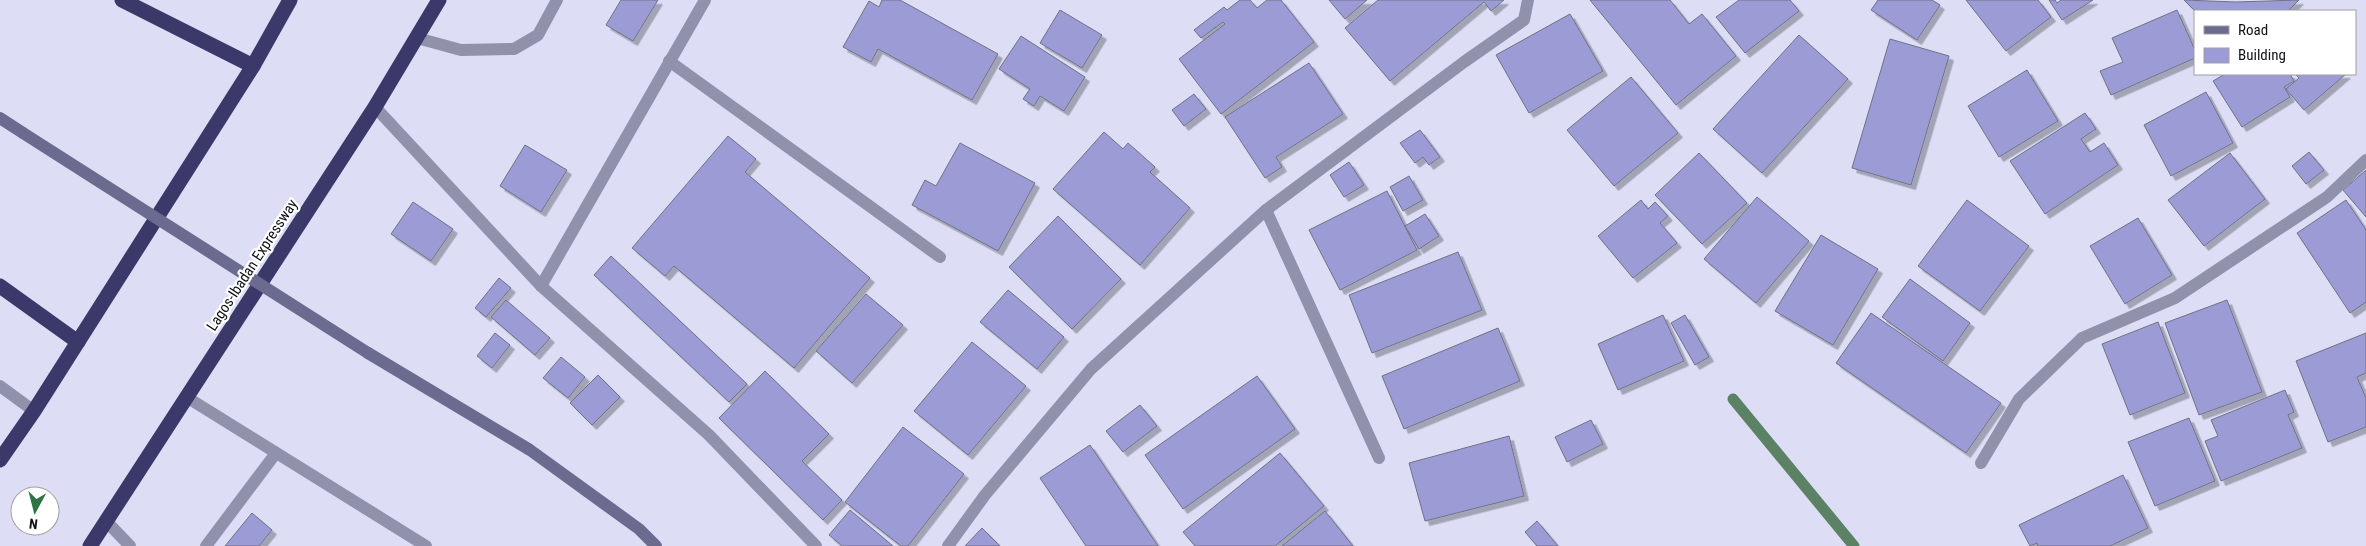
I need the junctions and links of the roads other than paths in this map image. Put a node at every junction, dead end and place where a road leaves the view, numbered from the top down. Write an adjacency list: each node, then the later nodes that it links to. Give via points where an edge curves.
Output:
1 (122, 0): 9 (highway)
2 (290, 0): 9 (highway)
3 (439, 0): 7 (highway, Lagos-Ibadan Expressway)
4 (557, 0): 7 (street, via 538,35 514,49 461,50)
5 (705, 0): 8 (street)
6 (1528, 0): 13 (street, via 1524,20)
7 (417, 38): 10 (highway, Lagos-Ibadan Expressway)
8 (669, 61): 14 (street); 16 (street)
9 (253, 66): 17 (highway)
10 (375, 107): 16 (street); 19 (highway, Lagos-Ibadan Expressway)
11 (0, 118): 30 (main road, bridge, via 368,353 530,450 639,529)
12 (2366, 160): 24 (street, via 2327,197 2175,298 2082,338 2019,399)
13 (1266, 210): 22 (street); 32 (street, via 1091,369 985,495)
14 (940, 258)
15 (0, 286): 17 (highway)
16 (541, 286): 31 (street, via 709,435)
17 (78, 342): 20 (highway)
18 (0, 386): 20 (street)
19 (188, 398): 21 (street); 25 (highway, Lagos-Ibadan Expressway)
20 (34, 411): 23 (highway)
21 (276, 453): 28 (street); 29 (street)
22 (1379, 458)
23 (0, 460)
24 (1981, 463)
25 (107, 522): 26 (highway, Lagos-Ibadan Expressway); 27 (street)
26 (90, 546)
27 (130, 546)
28 (206, 546)
29 (426, 546)
30 (656, 546)
31 (816, 546)
32 (948, 546)

